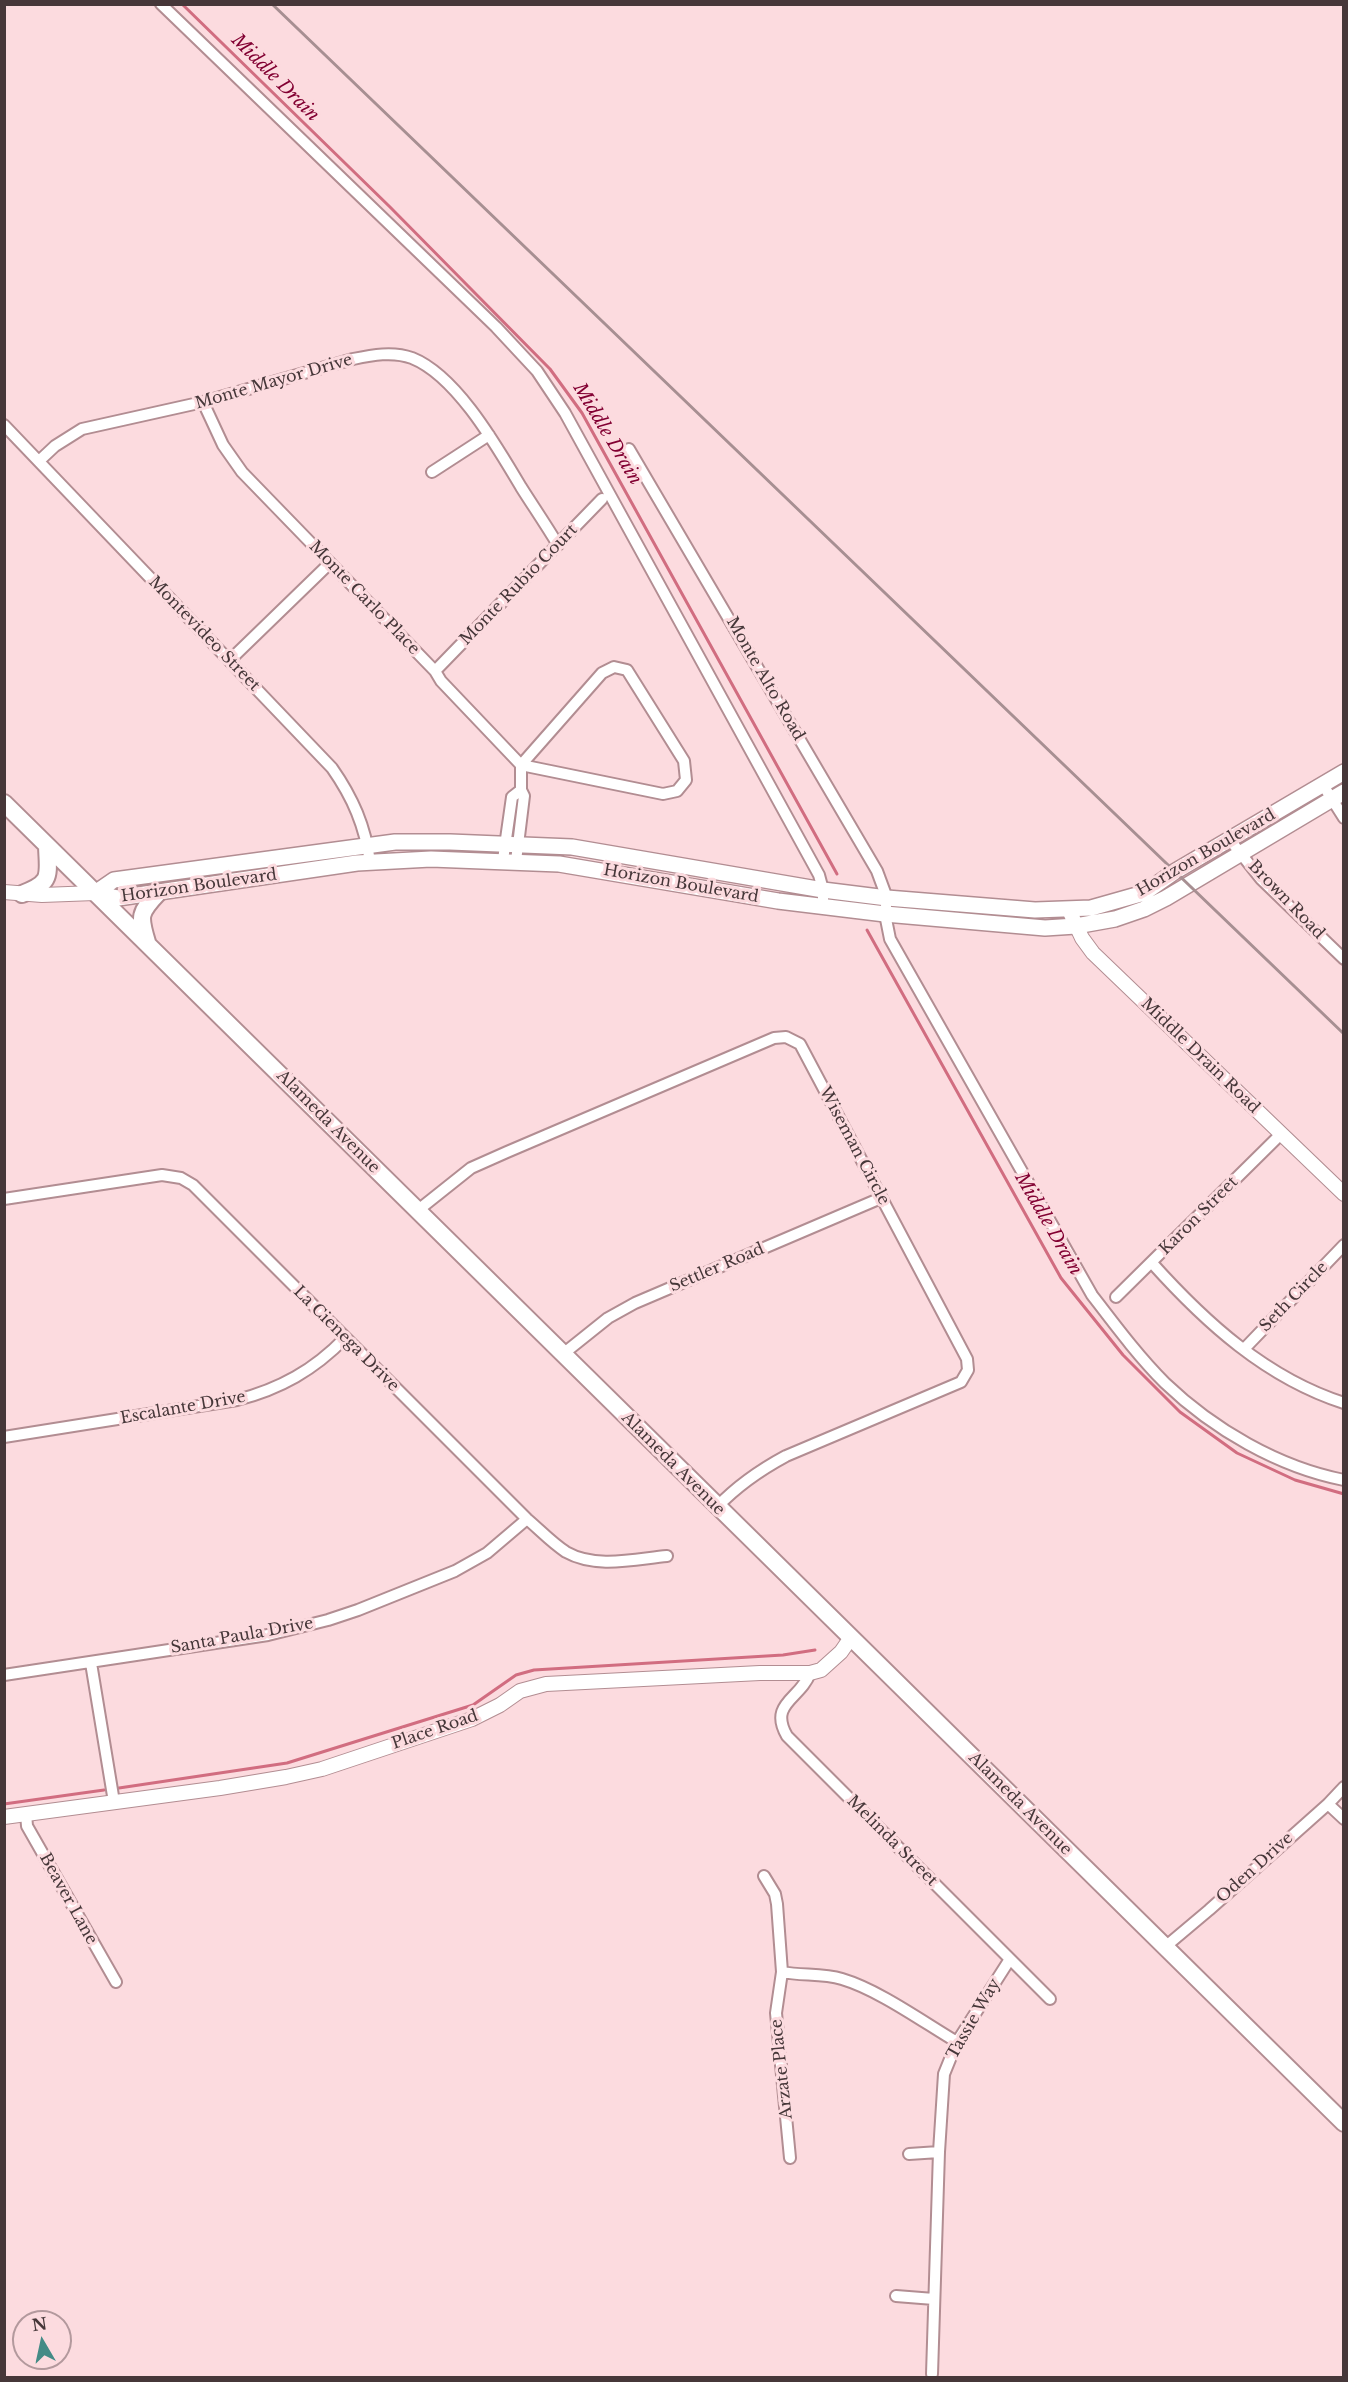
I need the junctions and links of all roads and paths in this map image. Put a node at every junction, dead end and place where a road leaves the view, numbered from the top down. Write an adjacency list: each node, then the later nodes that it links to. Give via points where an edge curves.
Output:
1 (161, 4): 26 (street, via 488,318 537,371 565,413 819,876)
2 (203, 402): 4 (street, Monte Mayor Drive, via 353,359 393,354 410,357 435,373); 6 (street, Monte Mayor Drive, via 81,429); 10 (street, Monte Carlo Place, via 230,457)
3 (4, 425): 6 (street, Montevideo Street)
4 (489, 435): 7 (street); 9 (street, Monte Mayor Drive)
5 (629, 449): 31 (street, Monte Alto Road, via 877,871)
6 (39, 461): 11 (street, Montevideo Street)
7 (432, 472)
8 (602, 499): 9 (street, Monte Rubio Court)
9 (558, 545): 12 (street, Monte Rubio Court)
10 (330, 563): 11 (street); 12 (street, Monte Carlo Place)
11 (231, 660): 22 (street, Montevideo Street, via 332,768 354,802)
12 (435, 670): 13 (street, Monte Carlo Place)
13 (521, 765): 13 (street, via 602,673 614,667 627,670 684,761 686,780 677,791 663,794); 20 (street, via 520,790 524,796)
14 (1344, 772): 15 (main road, Horizon Boulevard)
15 (1323, 785): 16 (street); 19 (main road, Horizon Boulevard)
16 (1338, 795): 18 (street); 23 (main road, Horizon Boulevard)
17 (4, 803): 21 (main road, Alameda Avenue)
18 (1344, 818)
19 (1230, 840): 23 (street, Brown Road); 33 (main road, Horizon Boulevard, via 1144,892 1091,908)
20 (511, 844): 22 (main road, Horizon Boulevard, via 395,842); 24 (street); 26 (main road, Horizon Boulevard, via 572,847)
21 (47, 846): 28 (main road, Alameda Avenue); 30 (main road, via 46,880 40,887)
22 (368, 847): 25 (street, Montevideo Street); 28 (main road, Horizon Boulevard, via 114,880)
23 (1240, 854): 35 (main road, Horizon Boulevard, via 1144,909); 37 (street, Brown Road)
24 (510, 861): 25 (main road, Horizon Boulevard); 32 (main road, Horizon Boulevard, via 559,864)
25 (370, 862): 29 (main road, Horizon Boulevard)
26 (823, 890): 31 (main road, Horizon Boulevard); 32 (street)
27 (4, 892): 30 (street)
28 (94, 893): 29 (main road, Horizon Boulevard, via 118,898); 30 (street); 36 (main road, Alameda Avenue)
29 (158, 893): 36 (main road, via 141,915)
30 (22, 894)
31 (887, 898): 33 (main road, Horizon Boulevard); 34 (street, Monte Alto Road)
32 (823, 907): 34 (main road, Horizon Boulevard)
33 (1069, 910): 35 (street, Middle Drain Road)
34 (885, 914): 35 (main road, Horizon Boulevard, via 1045,928); 51 (street, via 890,939 902,962 1092,1295 1129,1343 1166,1383 1256,1449 1322,1476)
35 (1076, 926): 38 (street, Middle Drain Road, via 1093,953)
36 (148, 946): 42 (main road, Alameda Avenue)
37 (1344, 958)
38 (1281, 1134): 39 (street, Middle Drain Road); 44 (street, Karon Street)
39 (1344, 1194)
40 (881, 1198): 42 (street, Wiseman Circle, via 805,1052 794,1040 780,1036 471,1168); 48 (street, Settler Road, via 635,1303 608,1318); 52 (street, Wiseman Circle, via 967,1359 966,1376 961,1382 786,1456 743,1483)
41 (4, 1199): 46 (street, La Cienega Drive, via 162,1175 181,1178 193,1185)
42 (417, 1210): 48 (main road, Alameda Avenue)
43 (1344, 1245): 47 (street, Seth Circle)
44 (1152, 1263): 45 (street, Karon Street); 47 (street, via 1212,1324)
45 (1116, 1297)
46 (345, 1338): 50 (street, Escalante Drive, via 302,1375 264,1393); 53 (street, La Cienega Drive)
47 (1245, 1348): 49 (street, via 1294,1383)
48 (563, 1354): 52 (main road, Alameda Avenue)
49 (1344, 1403)
50 (4, 1437)
51 (1344, 1480)
52 (717, 1507): 55 (main road, Alameda Avenue)
53 (527, 1519): 54 (street, La Cienega Drive, via 556,1545 579,1558 600,1561); 56 (street, Santa Paula Drive, via 502,1542 468,1564 358,1610 268,1635)
54 (668, 1557)
55 (850, 1639): 57 (street, via 821,1670); 66 (main road, Alameda Avenue)
56 (92, 1663): 58 (street, Santa Paula Drive); 60 (street)
57 (810, 1673): 60 (street, Place Road, via 546,1684 520,1691 472,1719 322,1768 275,1779); 67 (street, Melinda Street, via 806,1684 784,1706 781,1720 787,1736)
58 (4, 1675)
59 (1344, 1786): 61 (street, Oden Drive)
60 (114, 1802): 62 (street, Place Road)
61 (1328, 1804): 64 (street); 66 (street, Oden Drive)
62 (26, 1814): 63 (street, Place Road); 69 (street, Beaver Lane, via 27,1826)
63 (4, 1817)
64 (1344, 1819)
65 (764, 1876): 68 (street, Arzate Place, via 777,1904)
66 (1164, 1947): 72 (main road, Alameda Avenue)
67 (1010, 1959): 70 (street, Melinda Street); 71 (street, Tassie Way)
68 (782, 1972): 71 (street, via 844,1979); 75 (street, Arzate Place, via 776,2013)
69 (116, 1983)
70 (1050, 1999)
71 (957, 2042): 73 (street, Tassie Way, via 944,2074)
72 (1344, 2123)
73 (939, 2152): 74 (street); 77 (street, Tassie Way)
74 (909, 2154)
75 (790, 2158)
76 (896, 2296): 77 (street)
77 (934, 2299): 78 (street, Tassie Way)
78 (932, 2373)

